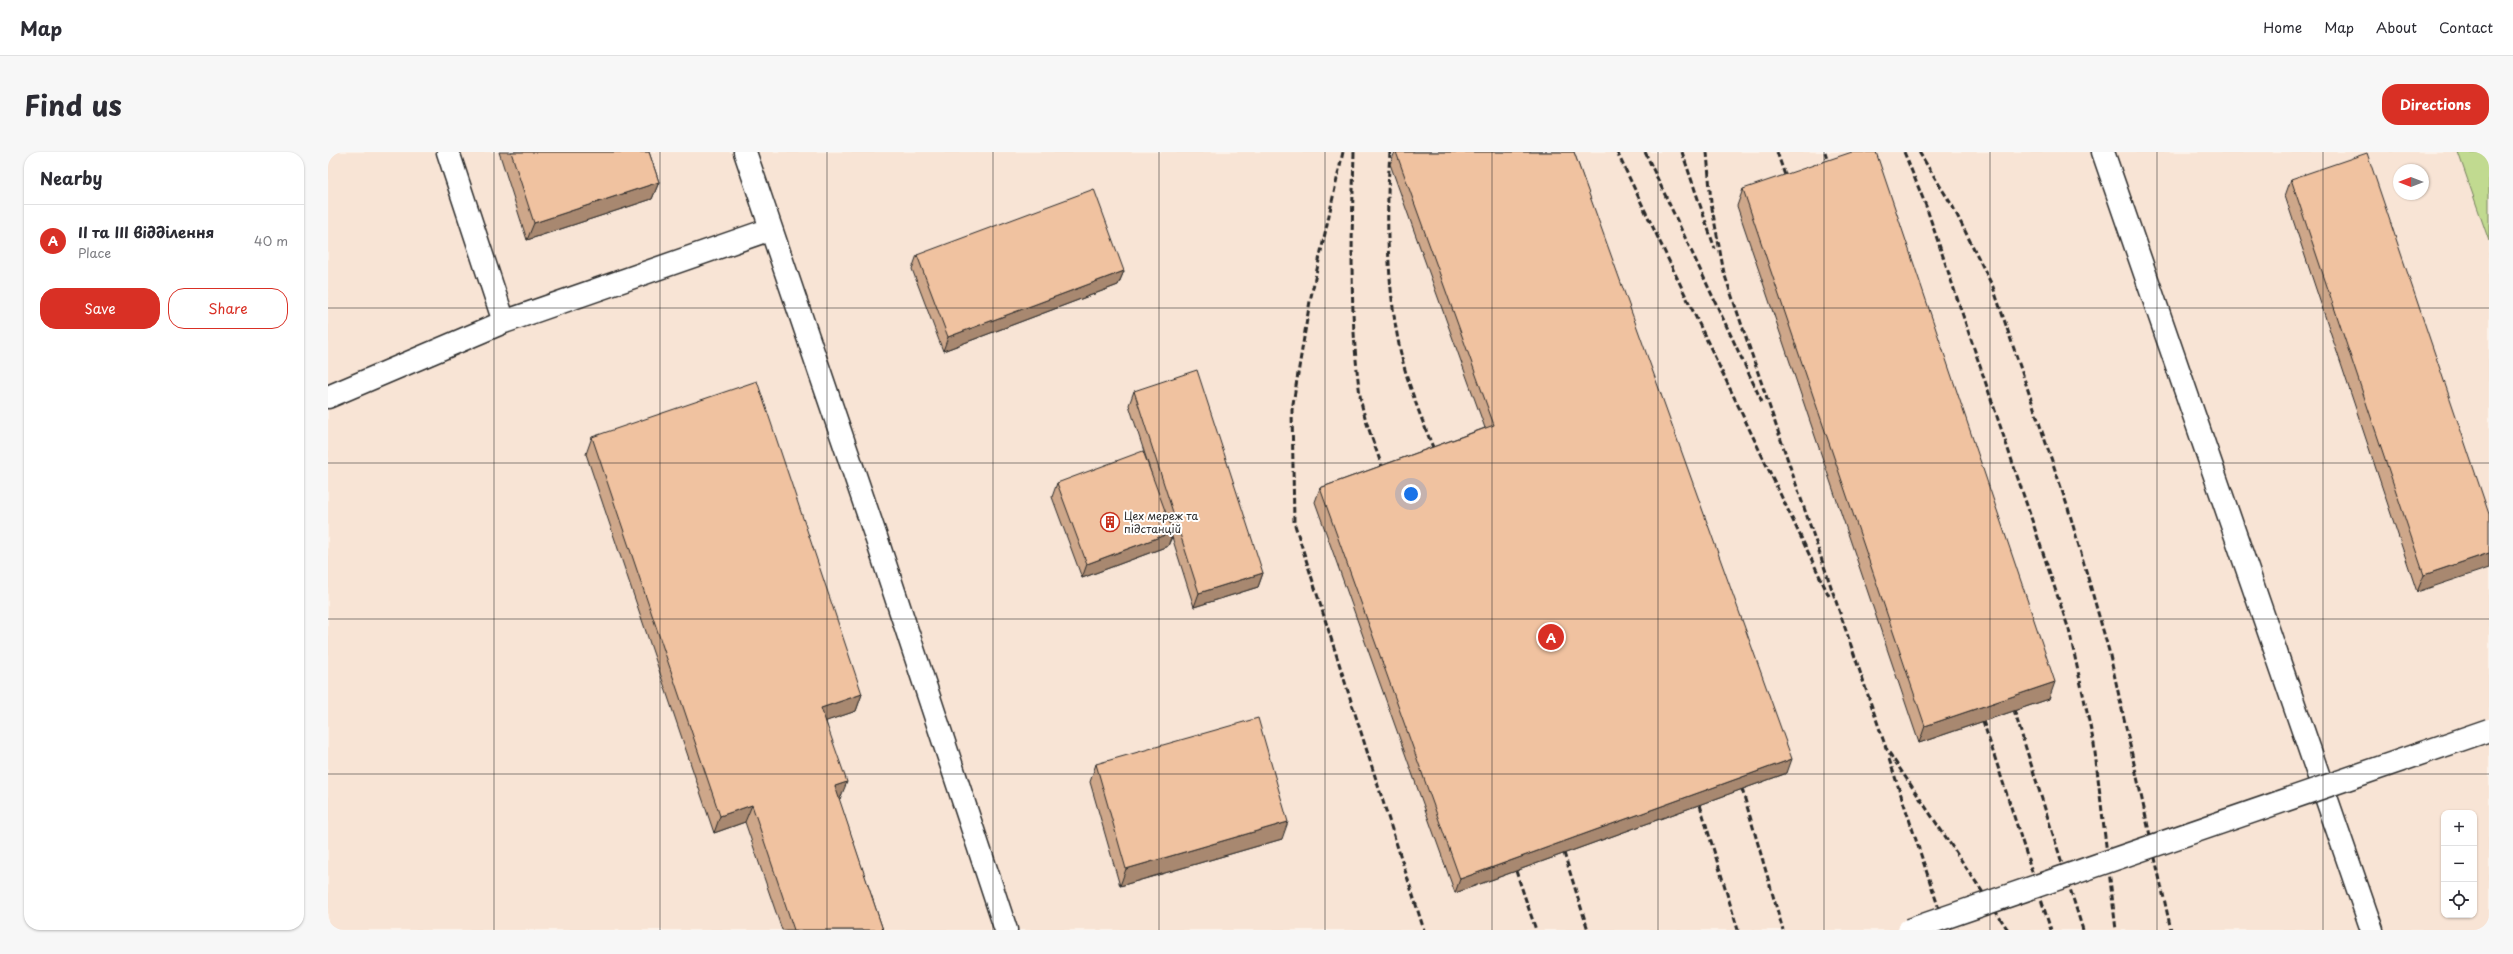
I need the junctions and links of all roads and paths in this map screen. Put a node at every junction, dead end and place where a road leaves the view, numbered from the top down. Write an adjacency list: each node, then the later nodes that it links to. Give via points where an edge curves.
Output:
1 (448, 152): 5 (lane)
2 (745, 152): 4 (lane)
3 (2103, 152): 10 (lane)
4 (771, 228): 5 (lane); 8 (lane)
5 (504, 322): 6 (lane)
6 (328, 398)
7 (2489, 730): 9 (lane, bridge)
8 (1006, 930)
9 (1909, 930)
10 (2372, 930)

